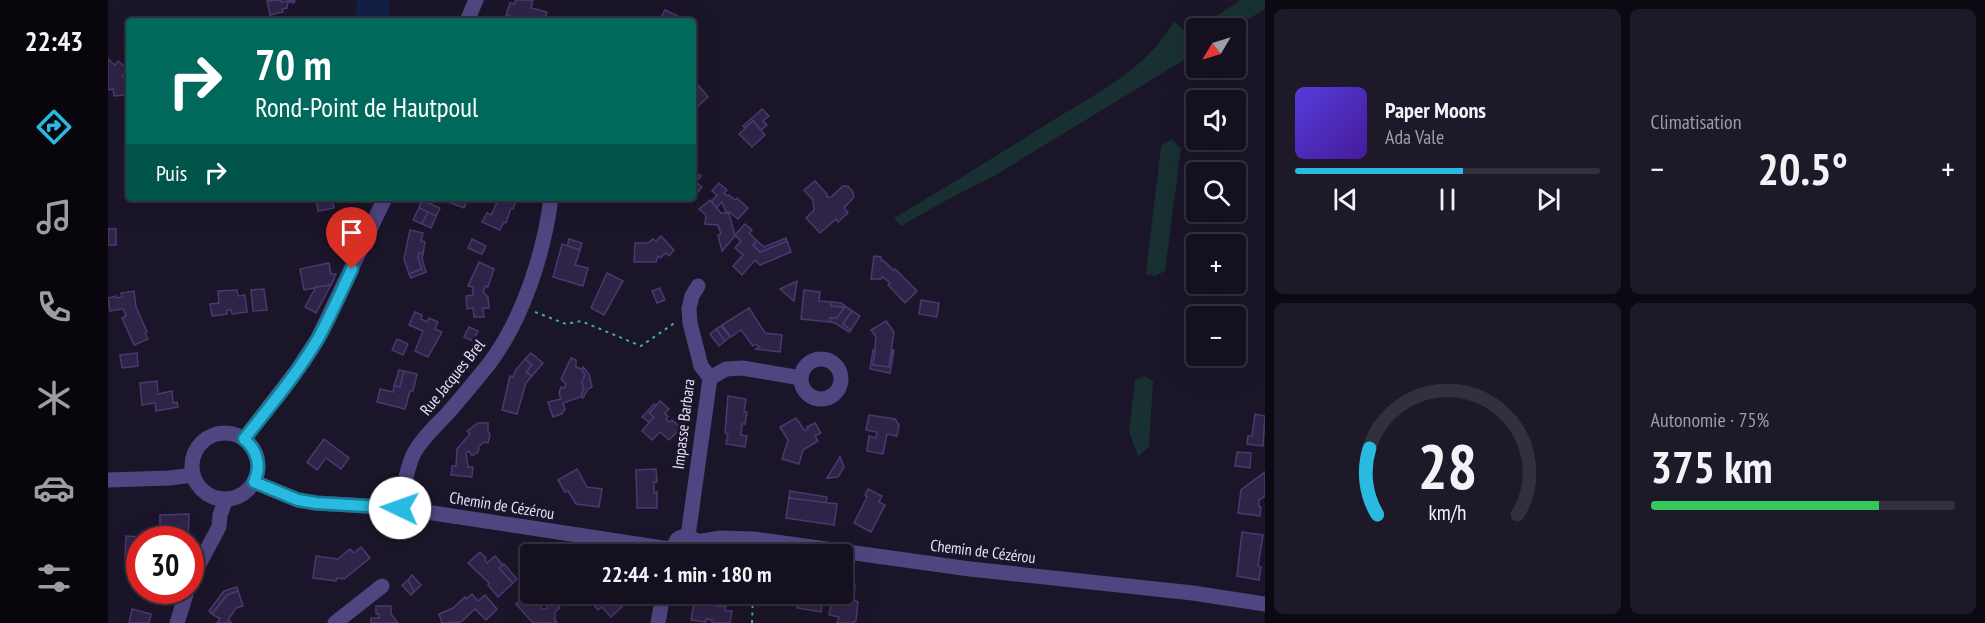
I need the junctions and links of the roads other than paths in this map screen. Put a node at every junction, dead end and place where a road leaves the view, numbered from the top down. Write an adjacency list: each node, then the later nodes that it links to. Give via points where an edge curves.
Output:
1 (476, 0): 2 (street)
2 (468, 18)
3 (384, 201): 8 (street, via 318,338)
4 (551, 201): 13 (street, Rue Jacques Brel, via 548,229 522,306 491,362 414,454)
5 (699, 286): 6 (street, Impasse Barbara, via 688,308 701,366)
6 (710, 378): 7 (street, via 726,369 742,368); 16 (street, Impasse Barbara)
7 (801, 378)
8 (244, 439): 9 (street, via 226,433 207,438 196,452); 11 (street, via 258,459)
9 (194, 475): 10 (street); 12 (street, via 207,494)
10 (108, 480)
11 (254, 482): 12 (street, via 243,495); 13 (street, Chemin de Cézérou, via 298,500)
12 (226, 499): 19 (street, via 219,527)
13 (400, 508): 14 (street, Chemin de Cézérou)
14 (627, 544)
15 (677, 544): 16 (street, via 682,537)
16 (692, 544): 17 (street, Chemin de Cézérou, via 722,538)
17 (790, 544)
18 (853, 553): 23 (street, Chemin de Cézérou)
19 (204, 555)
20 (382, 586): 25 (street)
21 (183, 604): 24 (street)
22 (661, 604): 26 (street)
23 (1265, 604)
24 (177, 623)
25 (335, 623)
26 (658, 623)

